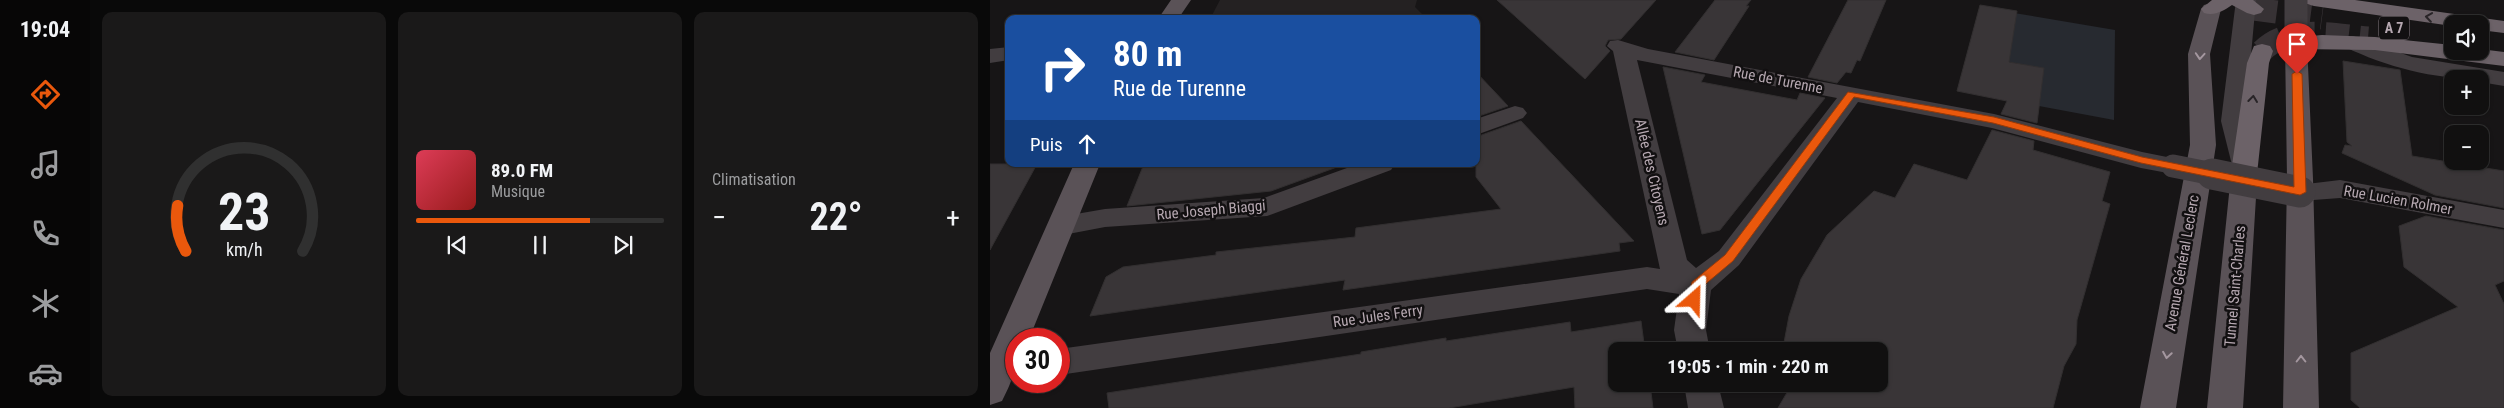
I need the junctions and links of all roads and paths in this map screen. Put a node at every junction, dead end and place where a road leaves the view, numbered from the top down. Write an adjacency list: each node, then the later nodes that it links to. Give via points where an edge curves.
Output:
1 (1164, 0): 6 (main road)
2 (1181, 0): 7 (main road)
3 (2296, 0): 12 (street, bridge)
4 (2317, 1): 8 (highway, A 7, one-way to 4)
5 (2233, 3): 28 (street, Avenue Général Leclerc, via 2233,121); 41 (main road, Avenue Général Leclerc, one-way to 41, via 2199,54 2203,145)
6 (1155, 15)
7 (1171, 15)
8 (2444, 19)
9 (2336, 20): 14 (highway, A 7)
10 (2489, 25): 11 (highway, A 7)
11 (2504, 27)
12 (2296, 40): 13 (highway); 32 (main road)
13 (2353, 42): 23 (highway); 24 (street, via 2397,61)
14 (2444, 42)
15 (2489, 42): 16 (highway)
16 (2504, 44)
17 (1621, 47): 25 (street, Rue de Turenne, via 1643,55); 35 (street, Allée des Citoyens, via 1673,265)
18 (2262, 50): 28 (highway, one-way to 18)
19 (2489, 51): 20 (highway)
20 (2504, 53)
21 (1005, 54): 22 (street)
22 (990, 56)
23 (2504, 59)
24 (2504, 79)
25 (1852, 94): 29 (street, Rue de Turenne, via 1994,120); 35 (street, via 1729,258)
26 (1515, 113): 27 (street)
27 (1480, 126)
28 (2246, 165): 42 (main road, Tunnel Saint-Charles)
29 (2173, 166): 32 (street, Rue Lucien Rolmer, bridge)
30 (1085, 167): 34 (main road)
31 (1374, 167): 34 (street, Rue Joseph Biaggi, via 1267,208 1105,218)
32 (2300, 192): 33 (street, Rue Lucien Rolmer, via 2340,189); 43 (main road, one-way to 32)
33 (2504, 219)
34 (1063, 225): 38 (main road)
35 (1696, 286): 36 (street, via 1690,330); 37 (street, Rue Jules Ferry, via 1648,278)
36 (1692, 342)
37 (1070, 360)
38 (1002, 375)
39 (1703, 392): 40 (street)
40 (1706, 408)
41 (2158, 408)
42 (2225, 408)
43 (2301, 408)

